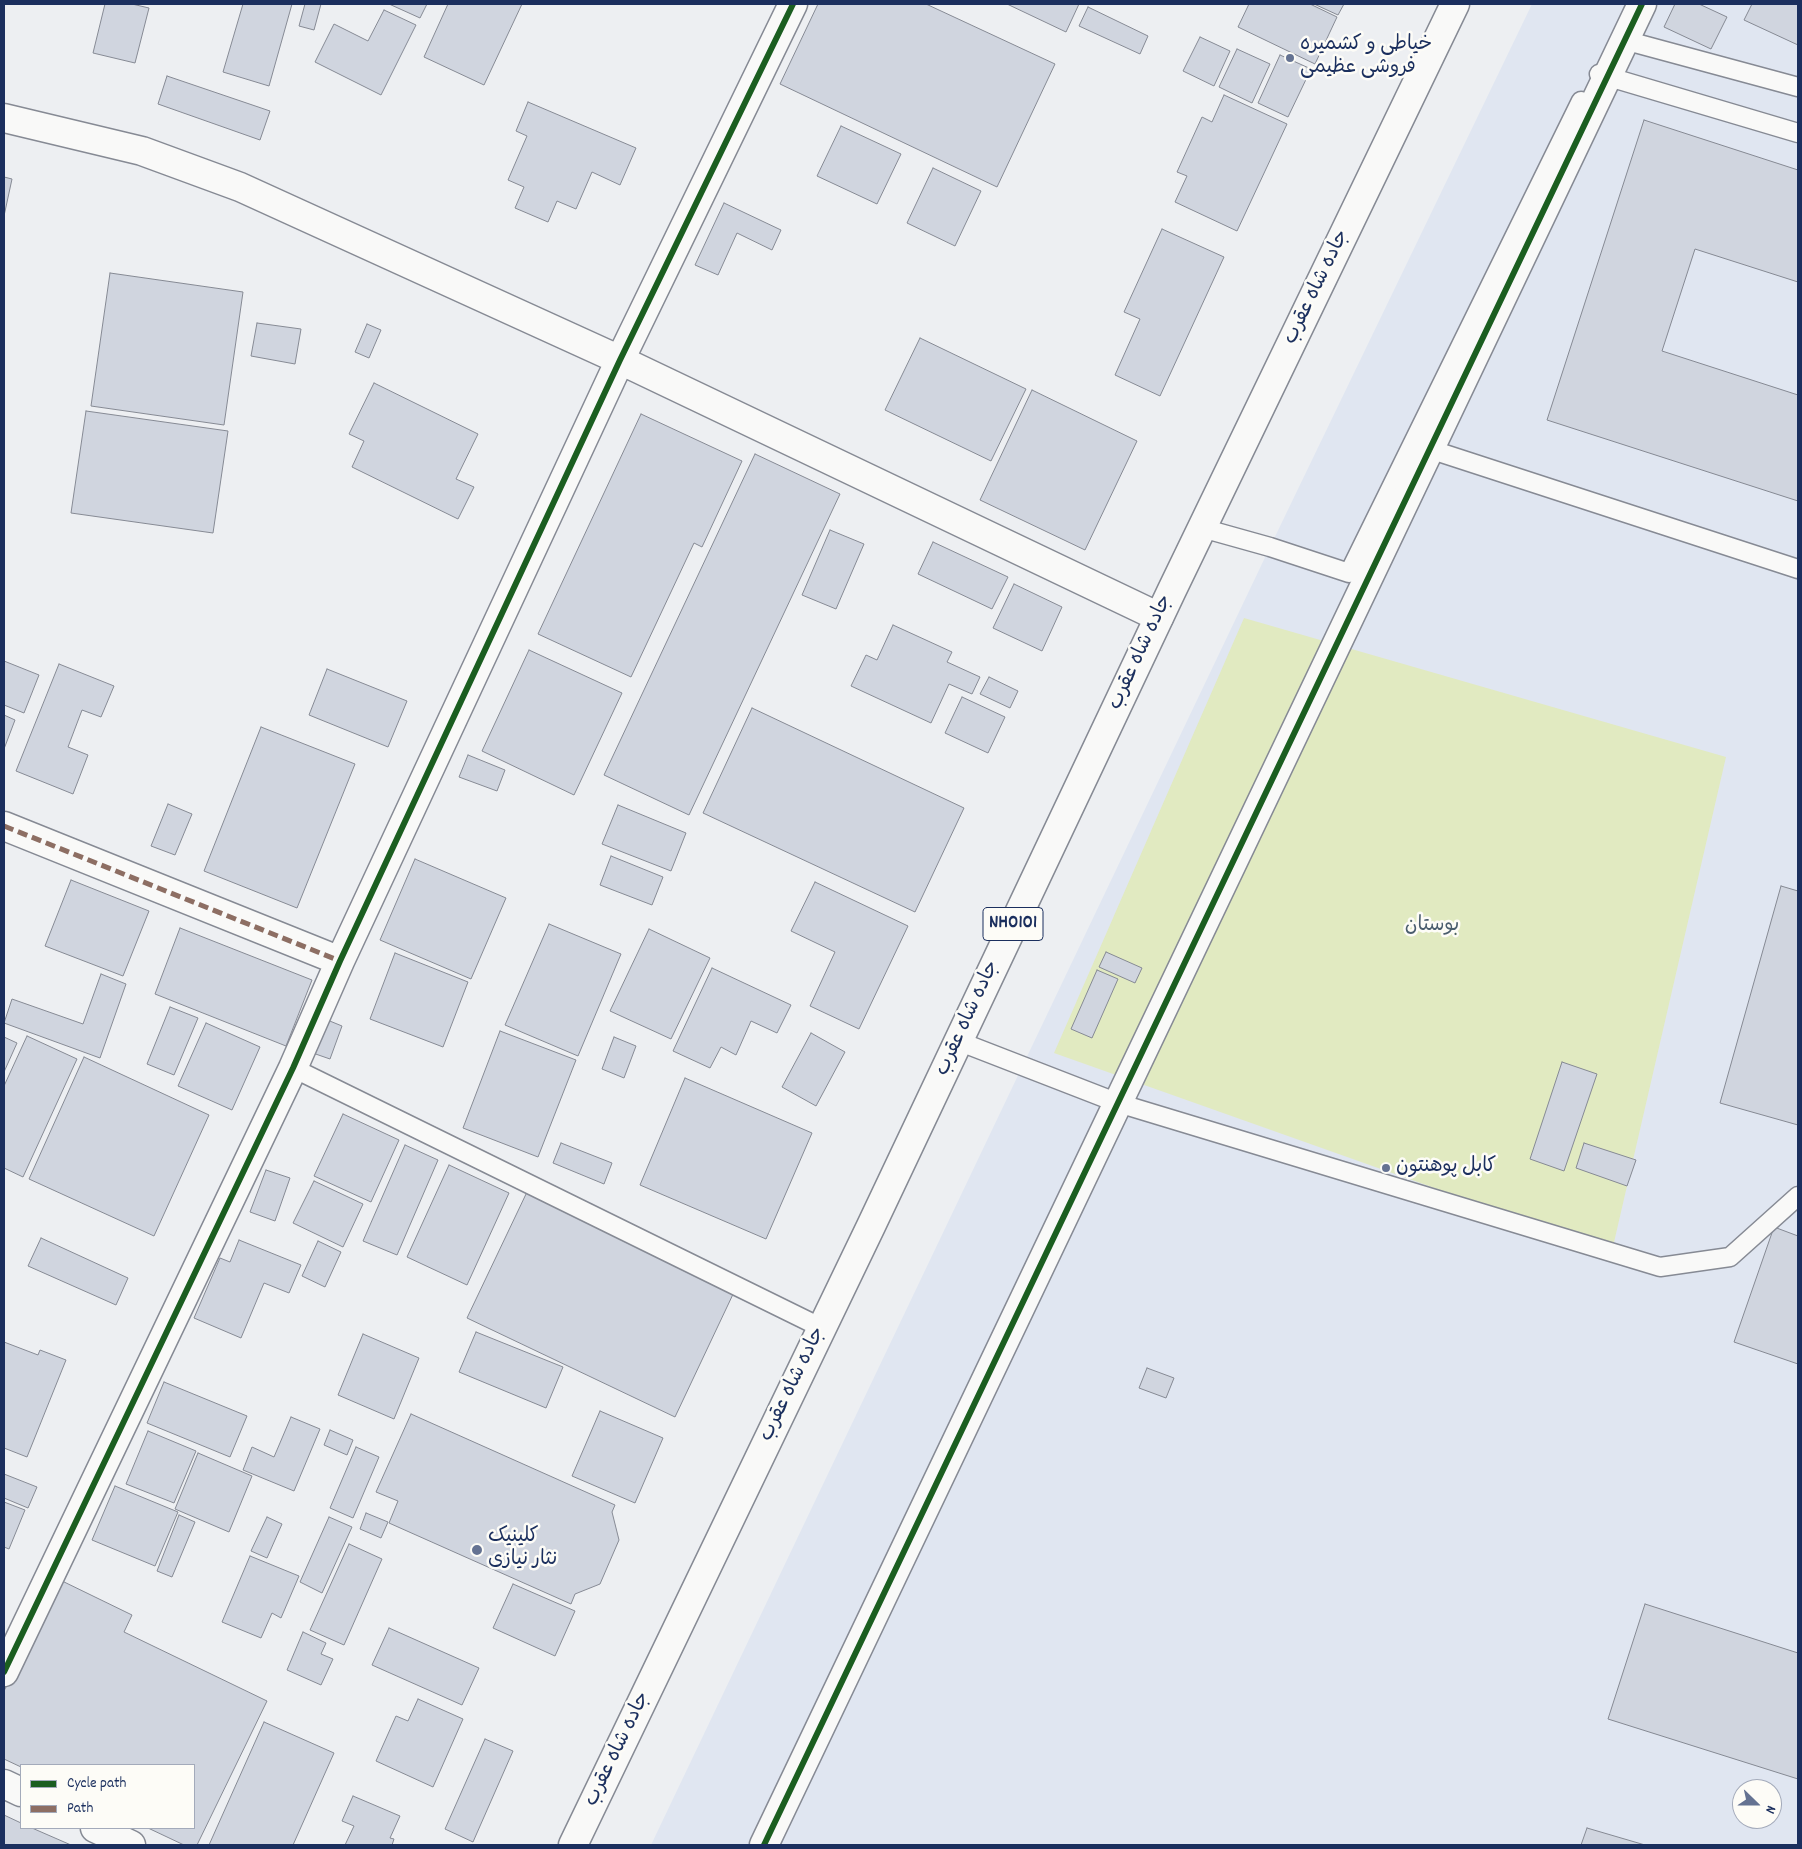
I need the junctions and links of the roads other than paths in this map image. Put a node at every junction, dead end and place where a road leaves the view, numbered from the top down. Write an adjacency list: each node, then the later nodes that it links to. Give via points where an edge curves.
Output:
1 (793, 4): 8 (main road)
2 (1455, 4): 10 (main road, جاده شاه عقرب / NH0101)
3 (1642, 4): 4 (main road)
4 (1624, 40): 5 (lane); 17 (main road)
5 (1798, 87)
6 (4, 118): 8 (main road, via 142,151 240,187)
7 (1798, 133): 9 (lane, via 1595,73)
8 (620, 360): 12 (main road); 14 (main road)
9 (1413, 443): 10 (lane, via 1349,573); 11 (lane)
10 (1202, 528): 12 (main road, جاده شاه عقرب / NH0101)
11 (1798, 569)
12 (1159, 617): 15 (main road, جاده شاه عقرب / NH0101)
13 (4, 826): 14 (main road)
14 (340, 961): 16 (main road)
15 (958, 1041): 17 (lane); 19 (main road, جاده شاه عقرب / NH0101)
16 (293, 1068): 19 (lane); 20 (main road)
17 (1118, 1102): 18 (lane, via 1660,1267 1730,1257); 26 (main road)
18 (1798, 1196)
19 (822, 1328): 25 (main road, جاده شاه عقرب / NH0101)
20 (4, 1672)
21 (4, 1784): 22 (main road)
22 (20, 1792)
23 (97, 1829): 24 (main road)
24 (131, 1845)
25 (573, 1845)
26 (764, 1845)

